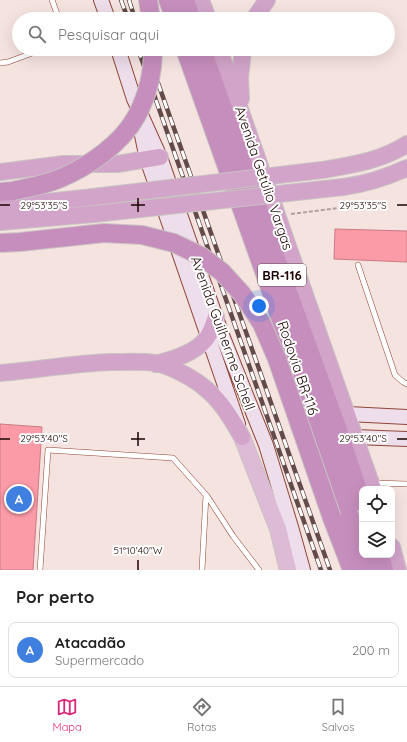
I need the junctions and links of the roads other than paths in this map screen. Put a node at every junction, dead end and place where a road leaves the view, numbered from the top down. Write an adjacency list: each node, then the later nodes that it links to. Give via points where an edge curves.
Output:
1 (52, 0): 8 (lane)
2 (101, 0): 9 (main road)
3 (148, 0): 10 (highway)
4 (168, 0): 11 (highway)
5 (184, 0): 12 (highway)
6 (201, 0): 13 (highway)
7 (267, 0): 14 (highway)
8 (56, 12)
9 (102, 12)
10 (150, 12)
11 (172, 12)
12 (188, 12)
13 (205, 12)
14 (259, 12)
15 (24, 56): 22 (lane)
16 (120, 56): 25 (main road, Avenida Guilherme Schell)
17 (154, 56): 28 (highway, bridge, via 144,97 136,117 125,133 95,160 60,179)
18 (187, 56): 48 (highway, Rodovia BR-116 / BR-116)
19 (204, 56): 45 (highway, Rodovia BR-116 / BR-116)
20 (221, 56): 23 (highway, Avenida Getúlio Vargas)
21 (242, 56): 23 (highway)
22 (0, 63)
23 (241, 112): 38 (highway, Avenida Getúlio Vargas)
24 (407, 144): 29 (highway, bridge, via 360,164 322,170)
25 (154, 158): 27 (highway, via 117,164 64,164); 33 (main road, Avenida Guilherme Schell); 34 (main road, Avenida Guilherme Schell)
26 (407, 168): 30 (highway, bridge, via 372,182 343,187)
27 (0, 172)
28 (7, 191)
29 (0, 207)
30 (0, 222)
31 (0, 243): 58 (highway, BR-116, bridge, via 104,233 142,235 174,243 202,256 222,272 242,294 262,324 277,359)
32 (358, 265): 37 (lane, via 395,375)
33 (216, 317): 34 (highway); 57 (main road, Avenida Guilherme Schell, via 266,445)
34 (208, 336): 35 (highway, via 192,350); 40 (main road, Avenida Guilherme Schell)
35 (156, 364): 36 (highway, via 103,362); 40 (highway, via 192,378 207,389 226,411)
36 (0, 374)
37 (407, 384)
38 (348, 414): 39 (main road); 41 (highway, Avenida Getúlio Vargas)
39 (407, 417)
40 (242, 437): 47 (main road, Avenida Guilherme Schell)
41 (355, 437): 42 (main road); 44 (highway, Avenida Getúlio Vargas)
42 (407, 439)
43 (407, 484): 44 (lane)
44 (372, 486)
45 (359, 493)
46 (206, 495): 52 (lane, via 172,458 48,450); 53 (lane); 54 (lane)
47 (278, 529): 55 (main road); 56 (main road, Avenida Guilherme Schell)
48 (359, 543)
49 (364, 558): 59 (highway)
50 (381, 558): 60 (highway)
51 (395, 558): 61 (highway)
52 (40, 570)
53 (202, 570)
54 (259, 570)
55 (288, 570)
56 (296, 570)
57 (303, 570)
58 (352, 570)
59 (368, 570)
60 (384, 570)
61 (398, 570)

